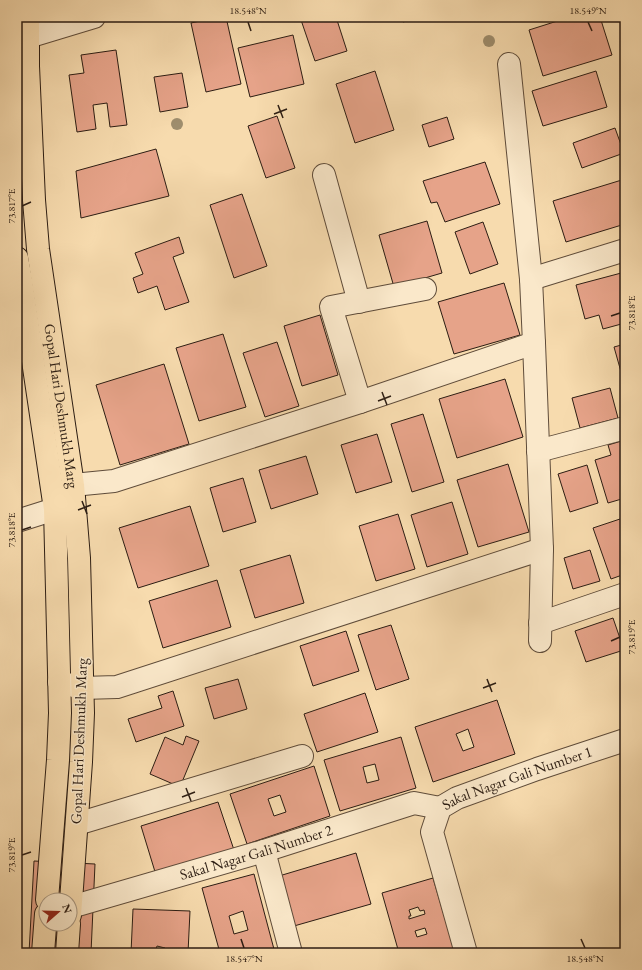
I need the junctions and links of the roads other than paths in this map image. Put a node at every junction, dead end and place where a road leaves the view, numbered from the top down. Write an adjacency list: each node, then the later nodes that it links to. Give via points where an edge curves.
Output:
1 (94, 17): 2 (street)
2 (28, 27): 5 (main road, Gopal Hari Deshmukh Marg, via 33,192)
3 (509, 64): 10 (street)
4 (324, 175): 12 (street)
5 (38, 249): 7 (street); 9 (main road, Gopal Hari Deshmukh Marg)
6 (625, 250): 10 (street)
7 (17, 254)
8 (17, 258): 9 (main road, Gopal Hari Deshmukh Marg)
9 (27, 279): 17 (main road, Gopal Hari Deshmukh Marg); 18 (main road, Gopal Hari Deshmukh Marg)
10 (530, 279): 13 (street)
11 (425, 289): 12 (street)
12 (359, 302): 14 (street, via 331,307)
13 (534, 343): 14 (street); 16 (street)
14 (360, 402): 17 (street, via 114,481)
15 (625, 428): 16 (street)
16 (538, 451): 20 (street)
17 (73, 485): 23 (main road, Gopal Hari Deshmukh Marg, via 79,558)
18 (55, 509): 19 (street); 22 (main road, Gopal Hari Deshmukh Marg)
19 (17, 521)
20 (542, 549): 21 (street, via 540,632); 23 (street, via 117,687)
21 (625, 594)
22 (59, 682): 23 (street); 29 (main road, Gopal Hari Deshmukh Marg, via 58,760)
23 (82, 688): 27 (main road, Gopal Hari Deshmukh Marg, via 81,762)
24 (625, 740): 26 (street, Sakal Nagar Gali Number 1, via 457,798)
25 (302, 756): 27 (street)
26 (440, 808): 28 (street, Sakal Nagar Gali Number 2, via 414,803); 37 (street, Sakal Nagar Gali Number 1, via 432,832)
27 (76, 824): 30 (main road, Gopal Hari Deshmukh Marg)
28 (264, 851): 31 (street, Sakal Nagar Gali Number 2); 36 (street)
29 (48, 892)
30 (72, 892)
31 (78, 912)
32 (45, 932): 34 (main road)
33 (69, 932): 35 (main road, Gopal Hari Deshmukh Marg)
34 (43, 953)
35 (67, 953)
36 (291, 953)
37 (466, 953)

